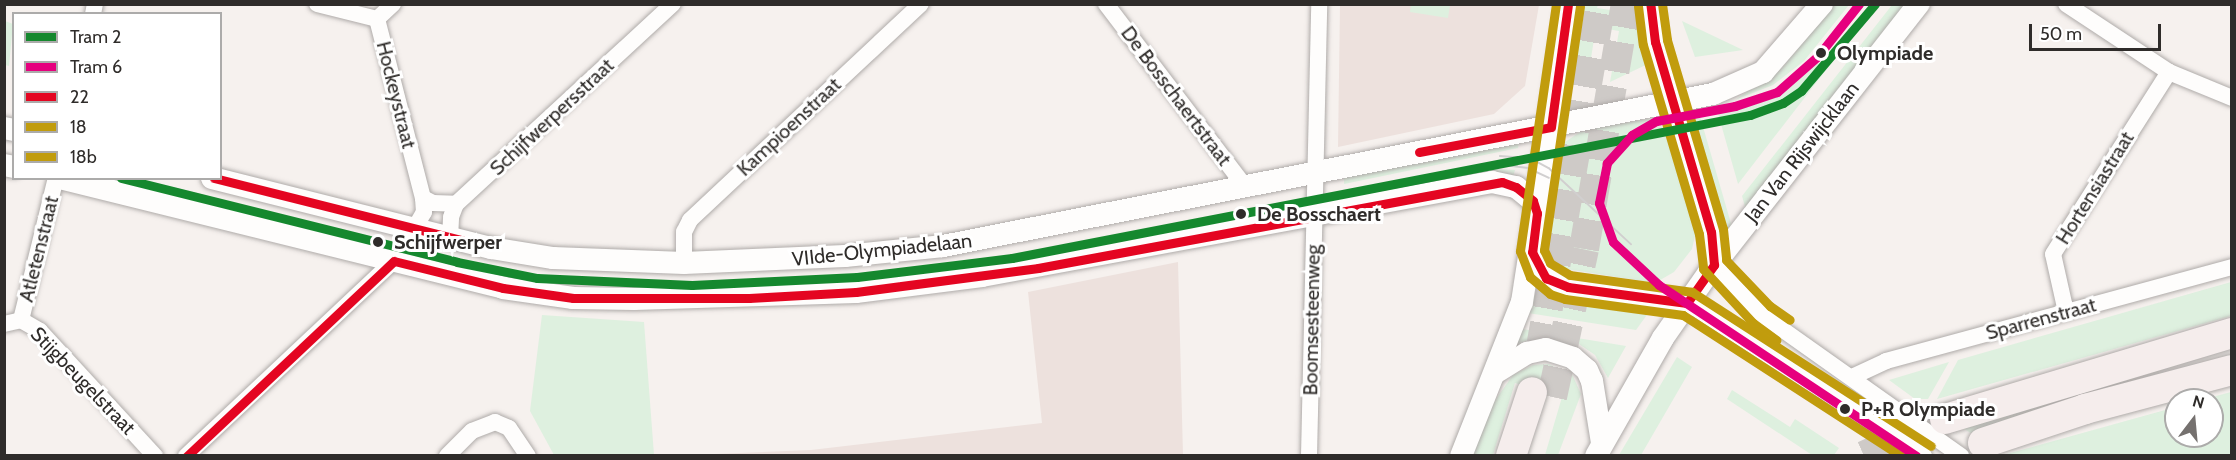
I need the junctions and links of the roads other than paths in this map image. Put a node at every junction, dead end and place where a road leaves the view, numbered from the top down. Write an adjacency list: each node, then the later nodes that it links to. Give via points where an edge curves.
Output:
1 (317, 4): 12 (street, Hockeystraat)
2 (393, 4): 12 (street)
3 (673, 4): 23 (street, Schijfwerpersstraat)
4 (921, 4): 30 (street, Kampioenstraat, via 690,220 684,232)
5 (1106, 4): 21 (street, De Bosschaertstraat)
6 (1319, 4): 17 (street, Boomsesteenweg)
7 (1568, 4): 16 (main road)
8 (1650, 4): 15 (main road, via 1655,42)
9 (1822, 4): 15 (main road, via 1763,72 1733,88)
10 (1918, 4): 31 (main road, Jan Van Rijswijcklaan)
11 (2066, 4): 13 (street)
12 (376, 19): 22 (street, Hockeystraat)
13 (2169, 72): 14 (street); 34 (street, Hortensiastraat, via 2054,254)
14 (2232, 98)
15 (1673, 102): 16 (main road); 31 (main road, via 1711,232)
16 (1551, 126): 17 (main road, VIIde-Olympiadelaan); 24 (main road)
17 (1316, 172): 21 (main road, VIIde-Olympiadelaan); 25 (street, Boomsesteenweg)
18 (57, 180): 35 (street, Atletenstraat)
19 (66, 180): 29 (main road, VIIde-Olympiadelaan)
20 (220, 180): 26 (main road, VIIde-Olympiadelaan)
21 (1246, 188): 30 (main road, VIIde-Olympiadelaan, via 943,246 845,256)
22 (423, 198): 23 (street, via 433,203); 26 (street, Hockeystraat, via 423,212)
23 (456, 204): 27 (street, via 450,217)
24 (1537, 213): 25 (main road, VIIde-Olympiadelaan, via 1533,201 1516,187 1492,182); 28 (main road)
25 (1314, 217): 29 (main road, VIIde-Olympiadelaan, via 982,276 856,292 749,298 573,297 503,288); 48 (street, Boomsesteenweg)
26 (414, 229): 27 (main road, VIIde-Olympiadelaan)
27 (450, 238): 30 (main road, VIIde-Olympiadelaan, via 553,258)
28 (1532, 252): 33 (main road, via 1540,270 1556,284); 39 (main road, via 1522,302)
29 (394, 261): 45 (street)
30 (684, 263)
31 (1714, 265): 33 (main road, Jan Van Rijswijcklaan); 40 (street, via 1762,315)
32 (2232, 267): 34 (street, Sparrenstraat)
33 (1688, 303): 42 (main road, Jan Van Rijswijcklaan); 52 (street)
34 (2066, 312): 40 (street, Sparrenstraat, via 1886,361)
35 (21, 320): 36 (street, Stijgbeugelstraat); 44 (street, Stijgbeugelstraat, via 40,331)
36 (4, 324)
37 (2232, 333): 41 (highway)
38 (2232, 370): 43 (highway, via 2085,409)
39 (1495, 373): 42 (main road, via 1527,352 1546,350 1573,357 1592,381); 49 (main road)
40 (1852, 377): 43 (street)
41 (1945, 419)
42 (1599, 449)
43 (1972, 449)
44 (155, 456)
45 (186, 456)
46 (447, 456): 47 (street, via 472,431 495,422 509,428)
47 (528, 456)
48 (1309, 456)
49 (1461, 456)
50 (1511, 456): 51 (highway, via 1542,395)
51 (1533, 456)
52 (1924, 456)

